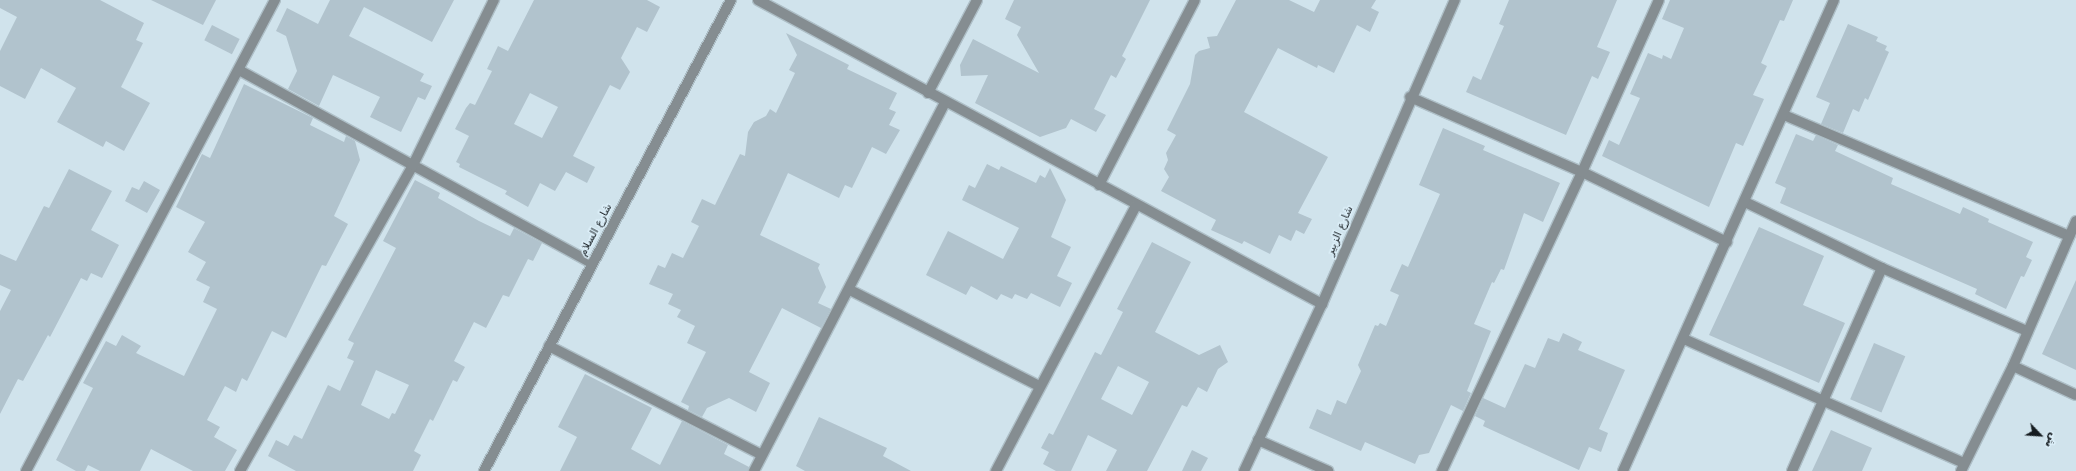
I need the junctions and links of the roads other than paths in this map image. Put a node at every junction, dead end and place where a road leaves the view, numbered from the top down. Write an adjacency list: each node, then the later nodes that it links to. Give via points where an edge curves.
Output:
1 (275, 0): 10 (street)
2 (494, 0): 15 (street)
3 (731, 0): 23 (street, شارع السلام)
4 (758, 0): 11 (street)
5 (977, 0): 11 (street)
6 (1195, 0): 17 (street)
7 (1455, 0): 12 (street, شارع الزبير)
8 (1659, 0): 16 (street)
9 (1834, 0): 14 (street)
10 (239, 70): 15 (street); 37 (street)
11 (928, 94): 13 (street)
12 (1410, 97): 16 (street); 26 (street, شارع الزبير)
13 (945, 103): 17 (street); 25 (street)
14 (1784, 115): 18 (street); 21 (street)
15 (413, 165): 23 (street); 38 (street)
16 (1582, 172): 22 (street); 44 (street)
17 (1099, 185): 19 (street)
18 (1744, 202): 22 (street); 24 (street)
19 (1136, 205): 26 (street); 31 (street)
20 (2076, 221): 21 (street)
21 (2069, 236): 27 (street)
22 (1728, 242): 28 (street)
23 (592, 263): 29 (street, شارع السلام)
24 (1882, 268): 27 (street); 33 (street)
25 (850, 290): 31 (street); 35 (street)
26 (1322, 304): 34 (street, شارع الزبير)
27 (2027, 331): 30 (street)
28 (1684, 339): 33 (street); 45 (street)
29 (549, 346): 35 (street); 39 (street, شارع السلام)
30 (2013, 366): 32 (street); 36 (street)
31 (1039, 386): 41 (street)
32 (2076, 395)
33 (1824, 399): 36 (street); 46 (street)
34 (1258, 440): 42 (street, شارع الزبير); 43 (street)
35 (762, 455): 40 (street)
36 (1962, 467)
37 (26, 471)
38 (240, 471)
39 (484, 471)
40 (754, 471)
41 (996, 471)
42 (1244, 471)
43 (1328, 471)
44 (1442, 471)
45 (1624, 471)
46 (1792, 471)

